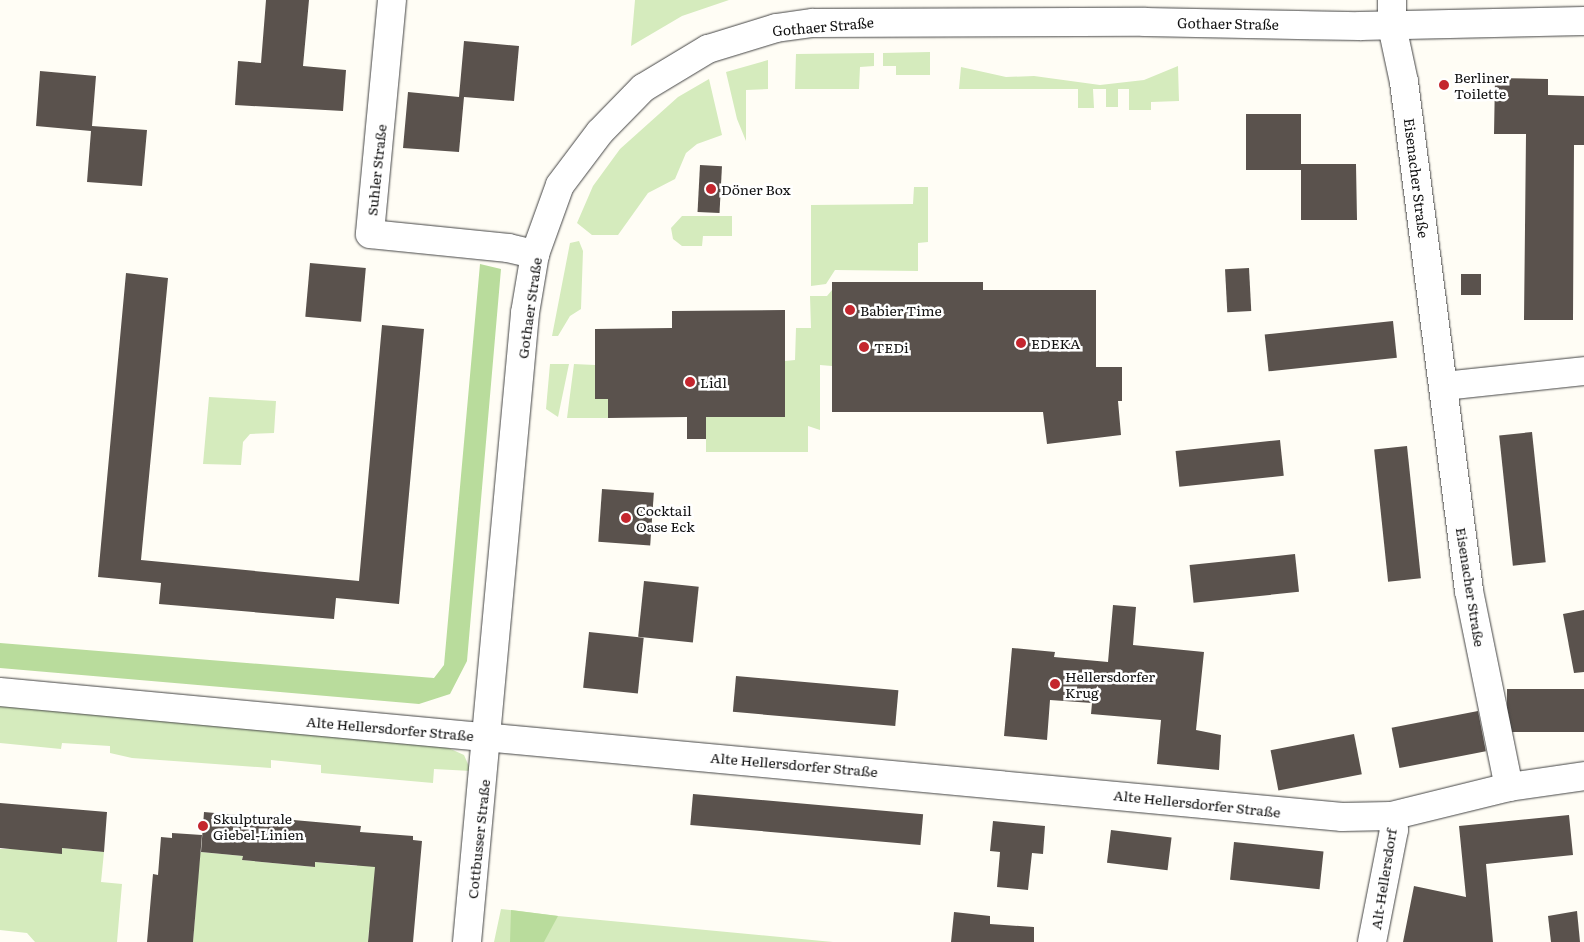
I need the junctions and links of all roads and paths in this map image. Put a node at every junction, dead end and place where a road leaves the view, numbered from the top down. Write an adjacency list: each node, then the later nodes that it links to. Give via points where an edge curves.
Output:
1 (392, 0): 4 (street, Suhler Straße, via 370,234 508,248)
2 (1392, 13): 3 (street, Gothaer Straße); 4 (street, Gothaer Straße, via 813,23 744,35 708,49 643,88 600,132 560,184); 6 (street, Eisenacher Straße)
3 (1584, 21)
4 (535, 254): 8 (street, Gothaer Straße, via 526,313)
5 (1584, 371): 6 (street)
6 (1444, 386): 10 (street, Eisenacher Straße, via 1469,590)
7 (0, 692): 8 (street, Alte Hellersdorfer Straße)
8 (488, 736): 11 (street, Alte Hellersdorfer Straße, via 1342,817); 12 (street, Cottbusser Straße)
9 (1584, 776): 10 (street, Alte Hellersdorfer Straße)
10 (1509, 787): 11 (street, Alte Hellersdorfer Straße)
11 (1391, 816): 13 (street, Alt-Hellersdorf, via 1394,830)
12 (467, 942)
13 (1372, 942)

